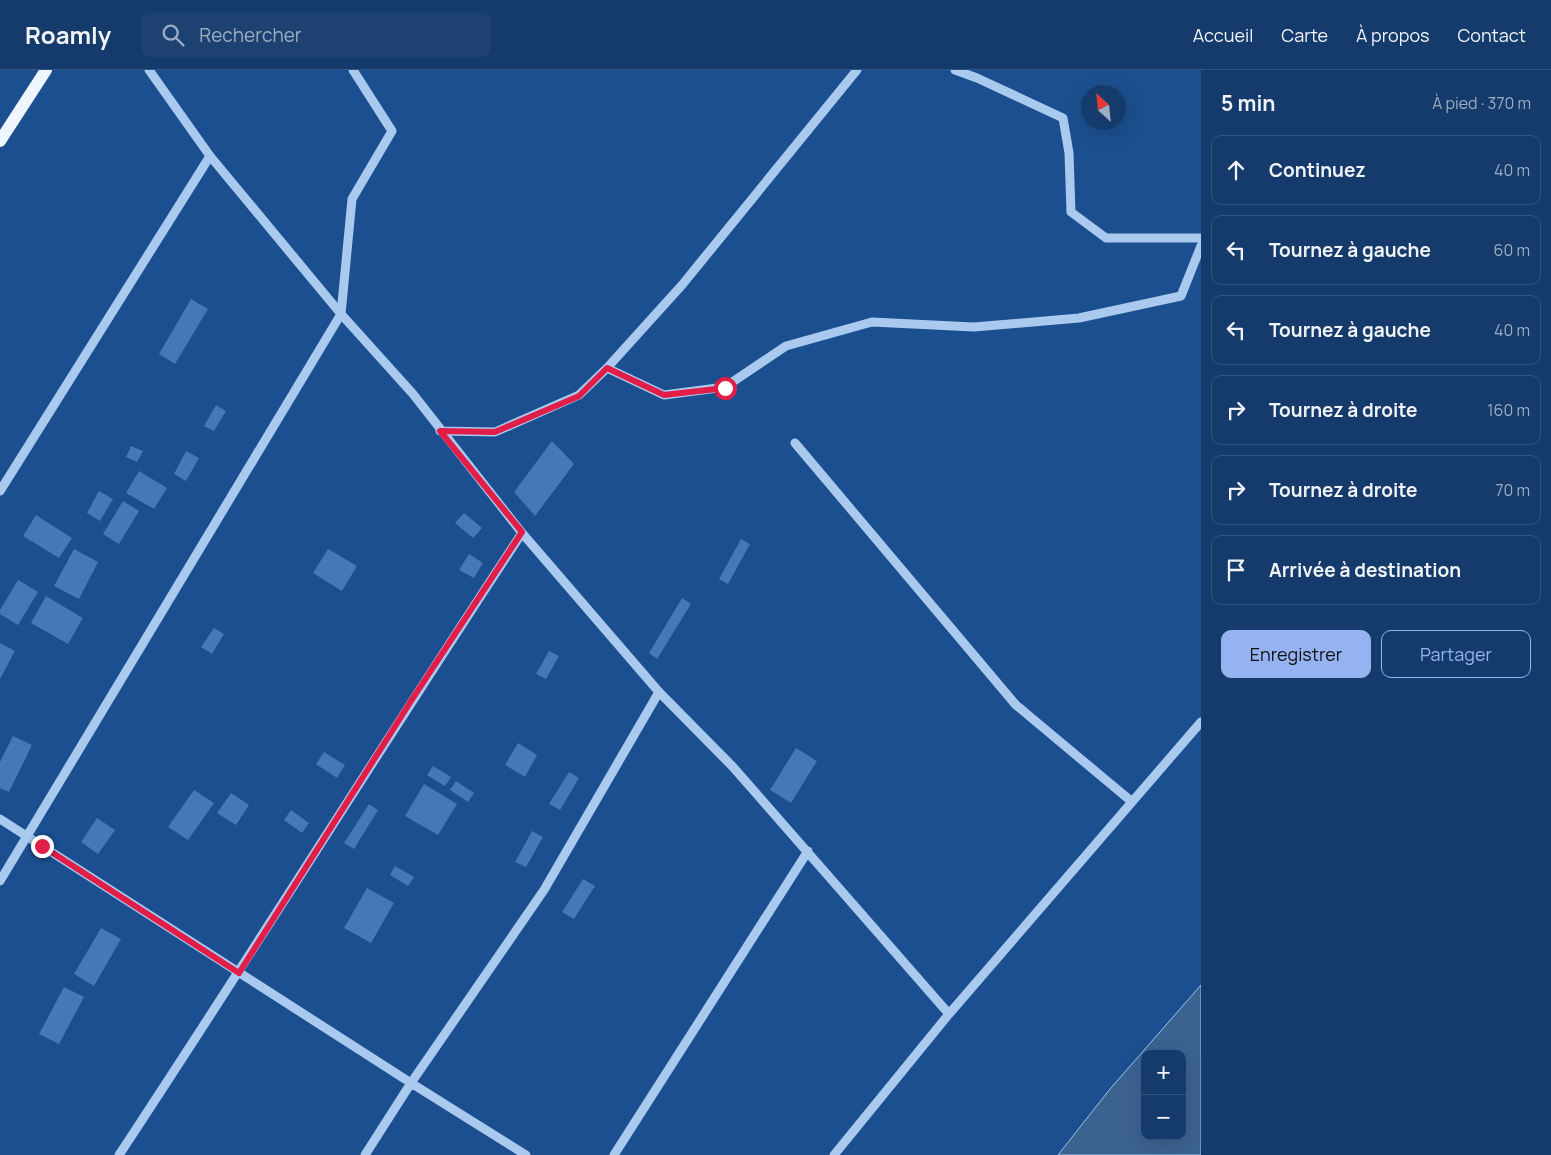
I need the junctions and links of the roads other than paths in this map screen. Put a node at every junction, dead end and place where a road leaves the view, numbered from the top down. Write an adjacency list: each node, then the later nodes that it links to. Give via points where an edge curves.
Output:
1 (46, 70): 6 (main road)
2 (149, 70): 7 (street)
3 (352, 70): 10 (street, via 392,131 352,199)
4 (856, 70): 11 (street, via 682,285)
5 (955, 70): 8 (street, via 1062,118 1070,153 1071,212 1106,238)
6 (0, 141)
7 (210, 156): 10 (street); 14 (street)
8 (1201, 238)
9 (1201, 246): 11 (street, via 1181,296 1079,318 974,327 872,322 786,346 725,388 664,395)
10 (341, 314): 12 (street, via 413,394); 20 (street)
11 (607, 368): 12 (street, via 579,396 495,432)
12 (440, 431): 15 (street)
13 (795, 443): 18 (street, via 1016,705)
14 (0, 491)
15 (522, 532): 16 (street); 23 (street)
16 (659, 692): 21 (street, via 733,767); 25 (street, via 544,890)
17 (1201, 722): 18 (street)
18 (1131, 802): 24 (street)
19 (0, 819): 20 (street)
20 (26, 836): 22 (street); 23 (street)
21 (808, 851): 24 (street); 29 (street)
22 (0, 881)
23 (239, 973): 25 (street); 26 (street)
24 (949, 1014): 30 (street)
25 (411, 1083): 27 (street); 28 (street)
26 (119, 1155)
27 (365, 1155)
28 (526, 1155)
29 (614, 1155)
30 (834, 1155)

